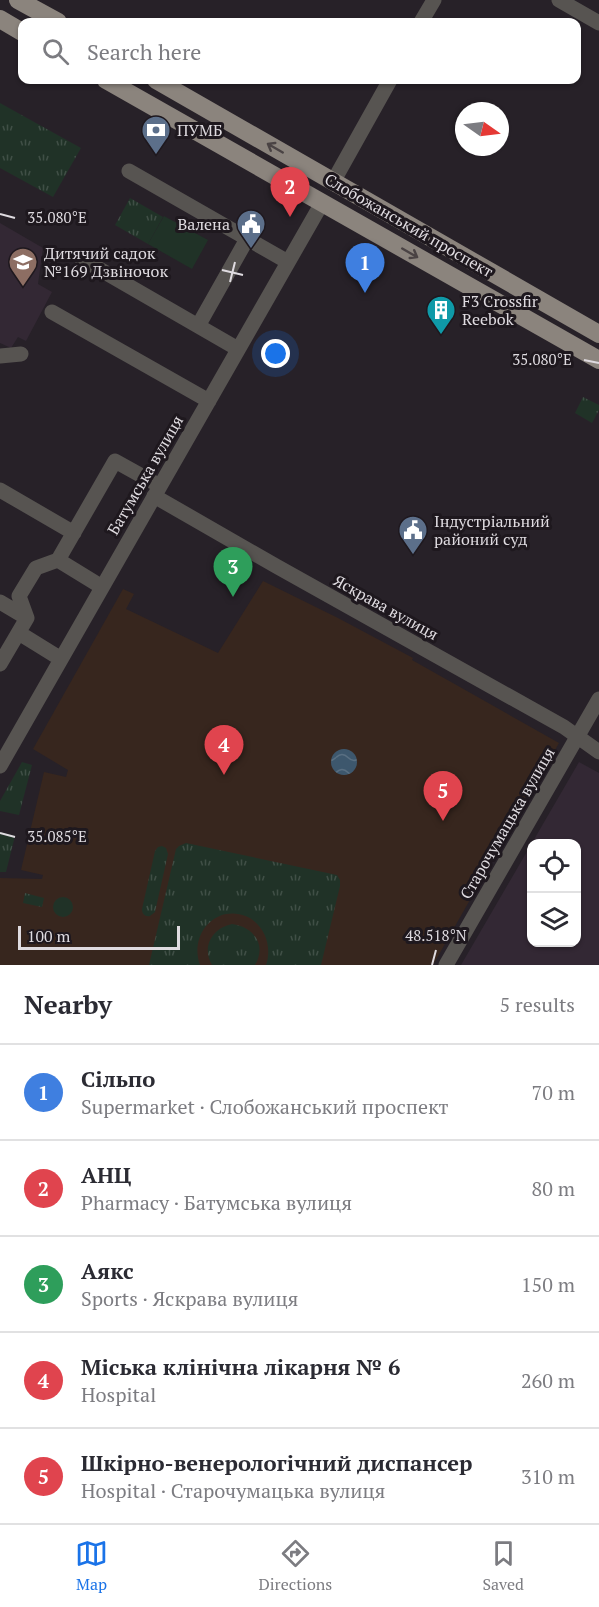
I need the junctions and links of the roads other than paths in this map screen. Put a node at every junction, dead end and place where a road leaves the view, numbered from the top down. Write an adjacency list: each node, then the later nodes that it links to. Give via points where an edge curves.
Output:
1 (18, 0): 4 (main road)
2 (434, 0): 5 (street)
3 (559, 0): 7 (street)
4 (51, 18)
5 (423, 18)
6 (0, 19): 8 (main road)
7 (599, 23)
8 (18, 30)
9 (113, 84): 14 (main road, Слобожанський проспект)
10 (163, 84): 13 (main road, Слобожанський проспект, one-way to 10)
11 (388, 84): 13 (street)
12 (129, 171): 15 (street)
13 (333, 182): 20 (main road, Слобожанський проспект)
14 (322, 203): 17 (street, Батумська вулиця); 24 (main road, Слобожанський проспект, one-way to 24)
15 (247, 238): 17 (street); 19 (street)
16 (81, 259): 19 (street)
17 (288, 262): 21 (street, Батумська вулиця)
18 (52, 312): 25 (street)
19 (198, 326): 21 (street)
20 (599, 334)
21 (238, 349): 25 (street, Батумська вулиця)
22 (21, 354): 23 (street)
23 (0, 356)
24 (599, 360)
25 (209, 401): 27 (street, Батумська вулиця)
26 (0, 490): 28 (street)
27 (157, 491): 28 (street, Яскрава вулиця, via 116,461); 30 (street, Батумська вулиця); 37 (street, Яскрава вулиця, via 276,566 554,721)
28 (74, 533): 29 (street)
29 (58, 560): 30 (street); 32 (street, via 36,568 19,597)
30 (102, 587): 34 (street, Батумська вулиця)
31 (0, 602): 32 (street)
32 (27, 618): 33 (street)
33 (19, 633): 34 (street); 35 (street)
34 (61, 659): 38 (street, Батумська вулиця)
35 (0, 664)
36 (599, 699): 37 (street, Старочумацька вулиця)
37 (577, 738): 39 (street, Яскрава вулиця); 41 (street, Старочумацька вулиця)
38 (4, 748): 40 (street, Батумська вулиця)
39 (599, 752)
40 (0, 766)
41 (446, 965)

